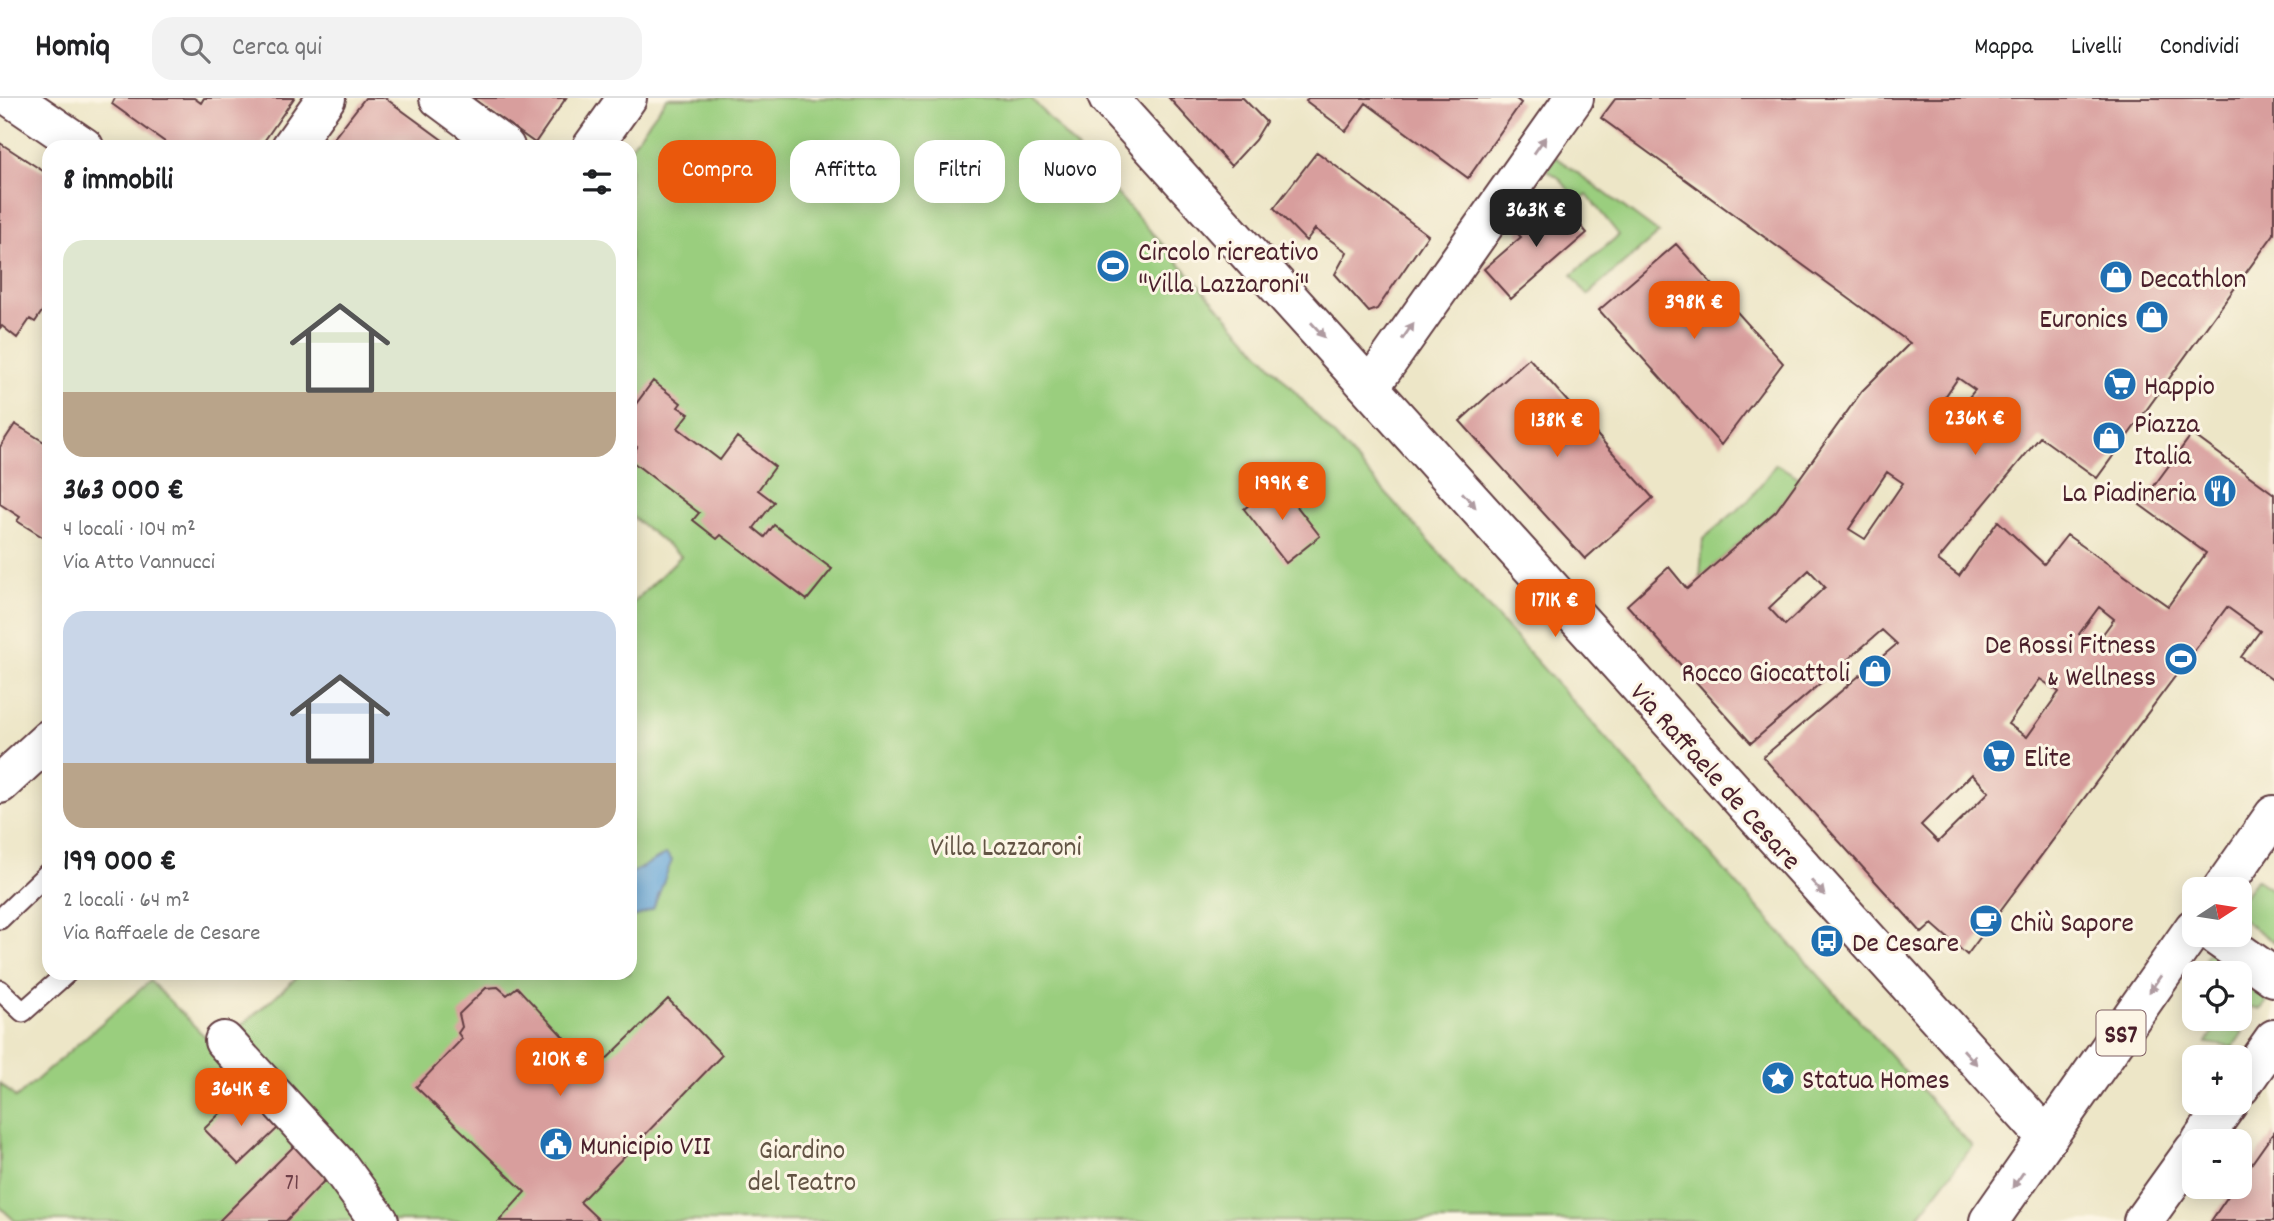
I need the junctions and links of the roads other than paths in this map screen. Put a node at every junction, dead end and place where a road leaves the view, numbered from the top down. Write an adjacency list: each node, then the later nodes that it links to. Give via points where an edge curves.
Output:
1 (326, 98): 8 (street)
2 (439, 98): 9 (street)
3 (626, 98): 10 (street)
4 (1108, 98): 11 (street, Via Raffaele de Cesare, one-way to 11)
5 (1574, 98): 11 (street, one-way to 5)
6 (35, 104): 7 (street)
7 (76, 140)
8 (296, 140)
9 (496, 140)
10 (597, 140)
11 (1370, 387): 26 (street, Via Raffaele de Cesare, one-way to 26)
12 (42, 745): 13 (street)
13 (0, 784)
14 (2274, 815): 15 (street)
15 (2230, 877)
16 (42, 879): 17 (lane)
17 (0, 919)
18 (2189, 947): 26 (street, SS7, one-way to 26)
19 (2222, 947): 20 (street)
20 (2274, 977)
21 (59, 980): 22 (lane, via 23,1012)
22 (0, 990)
23 (2274, 1039): 25 (street)
24 (224, 1041): 28 (street, via 339,1166)
25 (2252, 1070)
26 (2047, 1138): 29 (street, SS7, one-way to 29)
27 (2182, 1167): 30 (street)
28 (379, 1221)
29 (1989, 1221)
30 (2143, 1221)

